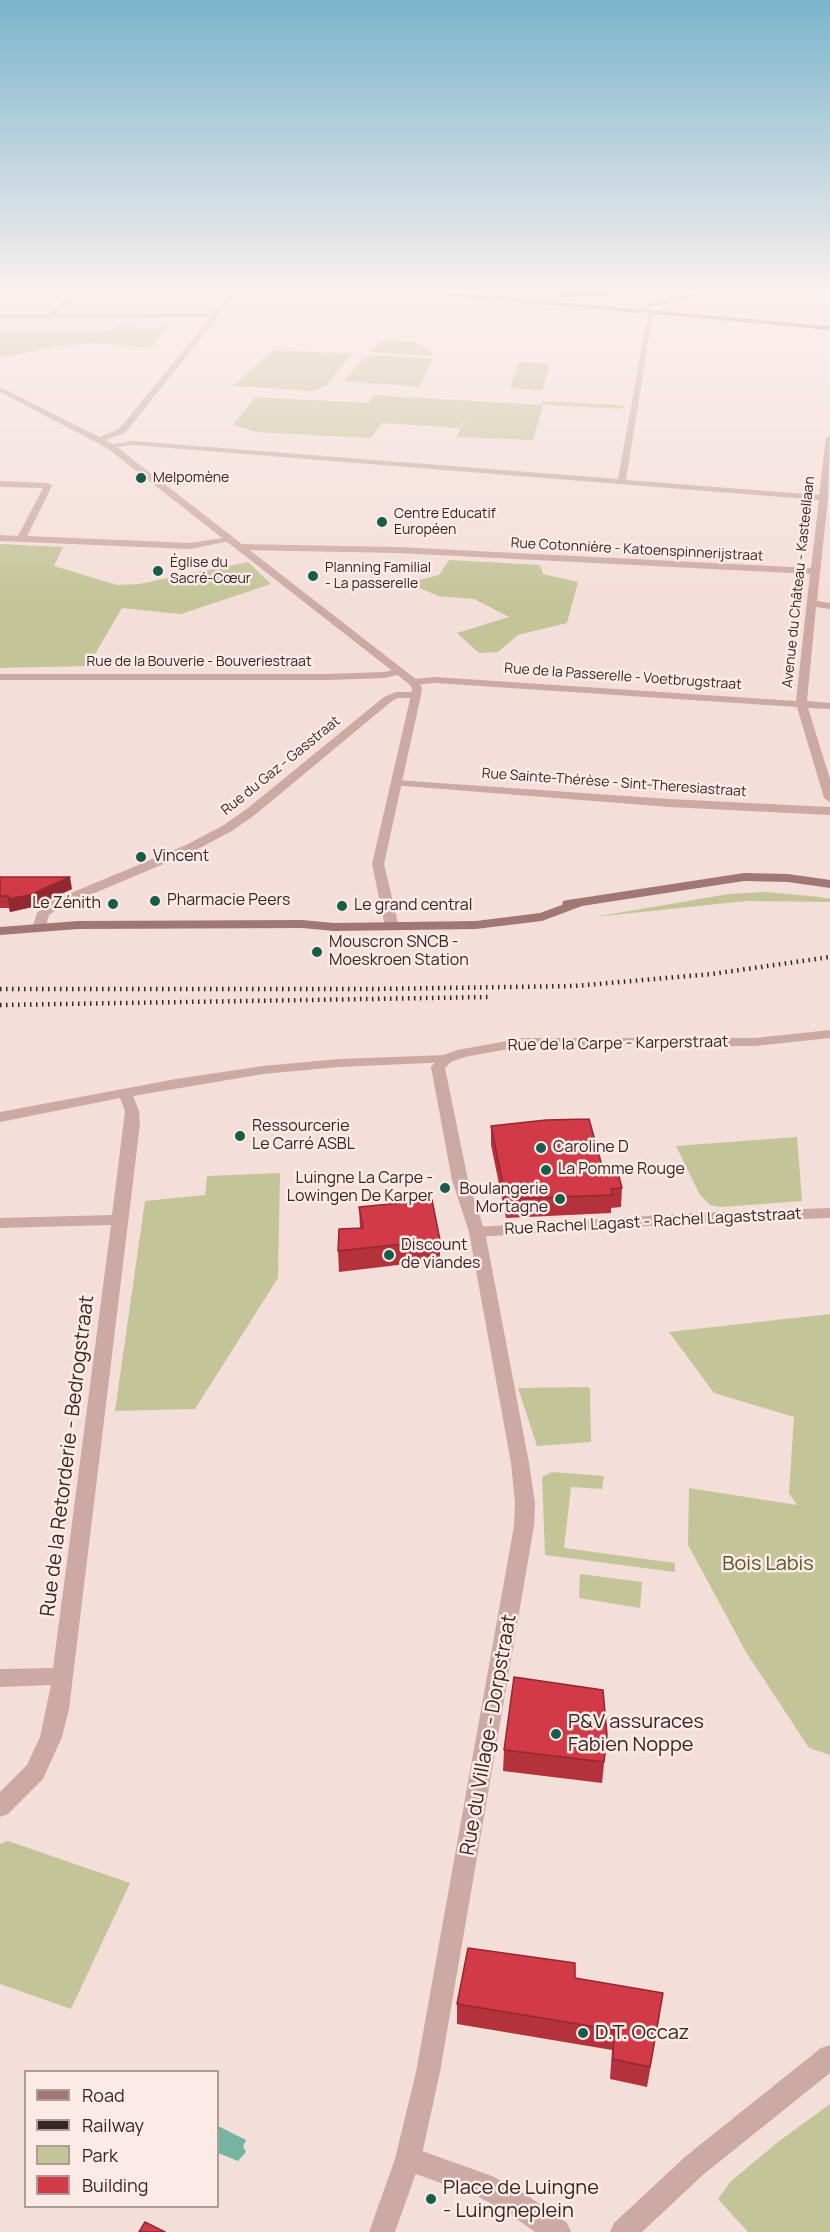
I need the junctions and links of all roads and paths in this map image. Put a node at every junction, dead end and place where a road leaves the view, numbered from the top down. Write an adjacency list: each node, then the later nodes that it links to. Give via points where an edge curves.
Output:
1 (14, 396): 5 (street)
2 (150, 396): 5 (street, via 122,431)
3 (634, 396): 7 (street)
4 (830, 438): 9 (street, Avenue du Château - Kasteellaan)
5 (100, 440): 6 (street)
6 (110, 446): 7 (street, via 132,443); 12 (street)
7 (622, 481): 9 (street)
8 (0, 484): 11 (street, via 48,486)
9 (824, 498): 14 (street, Avenue du Château - Kasteellaan)
10 (0, 538): 11 (street)
11 (22, 538): 12 (street, via 190,546)
12 (230, 540): 13 (street)
13 (240, 547): 14 (street, Rue Cotonnière - Katoenspinnerijstraat, via 398,550); 17 (street)
14 (817, 571): 15 (street, Avenue du Château - Kasteellaan)
15 (812, 603): 16 (street); 20 (street, Avenue du Château - Kasteellaan)
16 (830, 606)
17 (398, 672): 18 (street, Rue de la Bouverie - Bouveriestraat, via 339,676); 19 (street)
18 (0, 677)
19 (415, 688): 20 (street, Rue de la Passerelle - Voetbrugstraat, via 435,680); 22 (street); 27 (street, Rue du Gaz - Gasstraat, via 388,699 228,828 52,906 43,913)
20 (801, 703): 21 (street, Rue de la Passerelle - Voetbrugstraat); 23 (street, Avenue du Château - Kasteellaan)
21 (830, 706)
22 (396, 783): 24 (street, Rue Sainte-Thérèse - Sint-Theresiastraat); 26 (street, via 378,864)
23 (830, 798)
24 (830, 811)
25 (830, 884): 26 (main road, via 744,877 577,904 552,915 521,921 476,926)
26 (392, 922): 27 (main road, via 334,927)
27 (40, 926): 28 (main road)
28 (0, 931)
29 (830, 1034): 30 (street, Rue de la Carpe - Karperstraat, via 755,1042 524,1042 473,1050)
30 (446, 1059): 31 (street, Rue de la Carpe - Karperstraat, via 281,1068); 36 (street, via 437,1072 460,1180)
31 (125, 1093): 32 (street, Rue de la Carpe - Karperstraat); 34 (street, Rue de la Retorderie - Bedrogstraat, via 133,1117)
32 (0, 1117)
33 (830, 1213): 36 (street, Rue Rachel Lagast - Rachel Lagaststraat)
34 (120, 1220): 35 (street); 37 (street, Rue de la Retorderie - Bedrogstraat)
35 (0, 1223)
36 (477, 1232): 41 (street, Rue du Village - Dorpstraat, via 522,1475 524,1526 428,2072)
37 (63, 1676): 38 (street); 39 (street, Rue de la Retorderie - Bedrogstraat, via 58,1709 42,1761 25,1785)
38 (0, 1678)
39 (0, 1807)
40 (830, 2057): 44 (street, via 694,2165)
41 (408, 2159): 42 (street, Rue du Village - Dorpstraat); 43 (street, via 483,2185)
42 (382, 2232)
43 (558, 2232)
44 (623, 2232)

